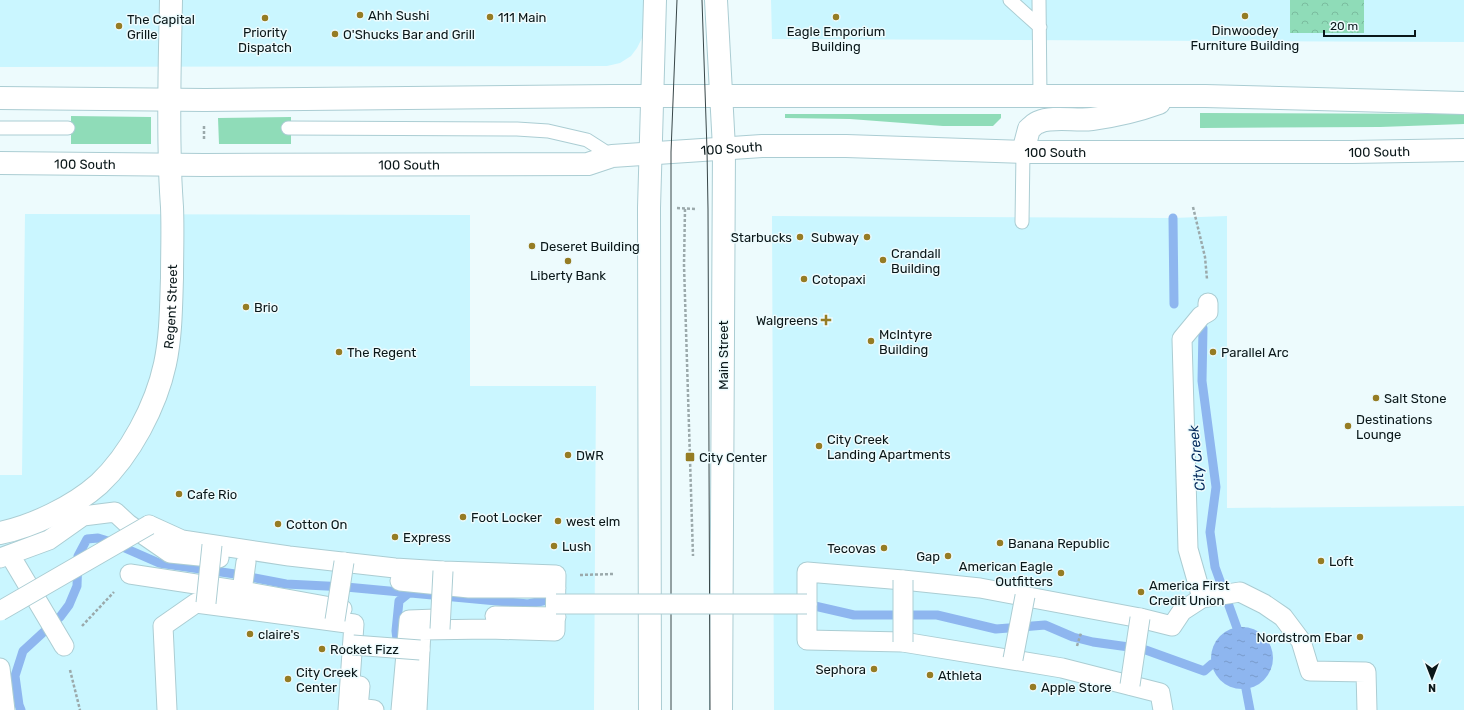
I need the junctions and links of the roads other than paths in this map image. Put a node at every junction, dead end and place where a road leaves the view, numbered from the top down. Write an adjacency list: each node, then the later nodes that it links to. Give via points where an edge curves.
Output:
1 (171, 0): 12 (street, Regent Street)
2 (655, 0): 7 (street)
3 (716, 0): 8 (street, Main Street)
4 (1010, 0): 6 (lane)
5 (1039, 0): 6 (lane)
6 (1040, 27): 9 (lane)
7 (652, 97): 8 (street); 12 (street); 20 (street)
8 (722, 97): 9 (street); 17 (street, Main Street)
9 (1040, 97): 10 (street)
10 (1175, 97): 13 (street); 19 (street, via 1116,116 1038,122 1029,129)
11 (0, 98): 12 (street)
12 (169, 100): 23 (street, Regent Street)
13 (1464, 103)
14 (0, 128): 15 (lane)
15 (68, 128)
16 (288, 128): 21 (lane, via 548,131 587,140)
17 (724, 148): 19 (street, 100 South, via 846,146); 20 (street, 100 South); 62 (street, Main Street)
18 (1464, 150): 19 (street, 100 South)
19 (1023, 152): 24 (lane)
20 (650, 154): 21 (street, 100 South); 61 (street)
21 (612, 156): 23 (street, 100 South, via 588,164)
22 (0, 163): 23 (street, 100 South)
23 (170, 164): 26 (street, Regent Street, via 172,307 165,364 148,414 118,464 98,484)
24 (1022, 222)
25 (1208, 303): 39 (street, via 1208,312 1201,316 1182,339 1188,549)
26 (80, 508): 27 (street, Regent Street); 29 (street, via 49,540); 30 (street, via 115,512 170,553)
27 (0, 533)
28 (212, 545): 31 (street); 40 (street, bridge); 42 (street, bridge, via 182,540 149,525)
29 (5, 556): 48 (street)
30 (246, 562): 36 (street); 37 (street, via 363,577)
31 (344, 562): 32 (street); 44 (street, bridge)
32 (443, 571): 37 (street); 45 (street, bridge)
33 (130, 574): 36 (street)
34 (903, 580): 35 (street, via 807,572); 38 (street, via 980,588); 49 (street, bridge)
35 (807, 581): 41 (street); 47 (street, via 912,589 1085,617)
36 (242, 591): 58 (street, via 356,611 365,635 358,708)
37 (556, 596): 41 (street, bridge); 45 (street, via 555,631); 59 (street, via 467,616 409,620)
38 (1025, 596): 43 (street); 52 (street, bridge)
39 (1202, 598): 43 (street, via 1182,611 1172,626); 64 (street, via 1240,592 1264,604 1283,617 1301,641 1310,670 1366,672)
40 (206, 603): 44 (street); 56 (street, via 196,603 163,626)
41 (807, 604): 46 (street)
42 (0, 611)
43 (1140, 618): 54 (street, bridge)
44 (335, 620): 50 (street, via 354,624)
45 (440, 629): 51 (street, via 421,630)
46 (807, 632): 49 (street, via 807,640); 54 (street, via 910,634 998,646 1074,660)
47 (1157, 635)
48 (61, 640)
49 (903, 642): 52 (street)
50 (353, 645): 51 (street, bridge); 57 (street)
51 (420, 650): 60 (street)
52 (1013, 659): 54 (street)
53 (0, 668): 55 (street)
54 (1137, 680): 63 (street, via 1160,693)
55 (5, 710)
56 (167, 710)
57 (348, 710)
58 (374, 710)
59 (401, 710)
60 (416, 710)
61 (650, 710)
62 (721, 710)
63 (1163, 710)
64 (1367, 710)

